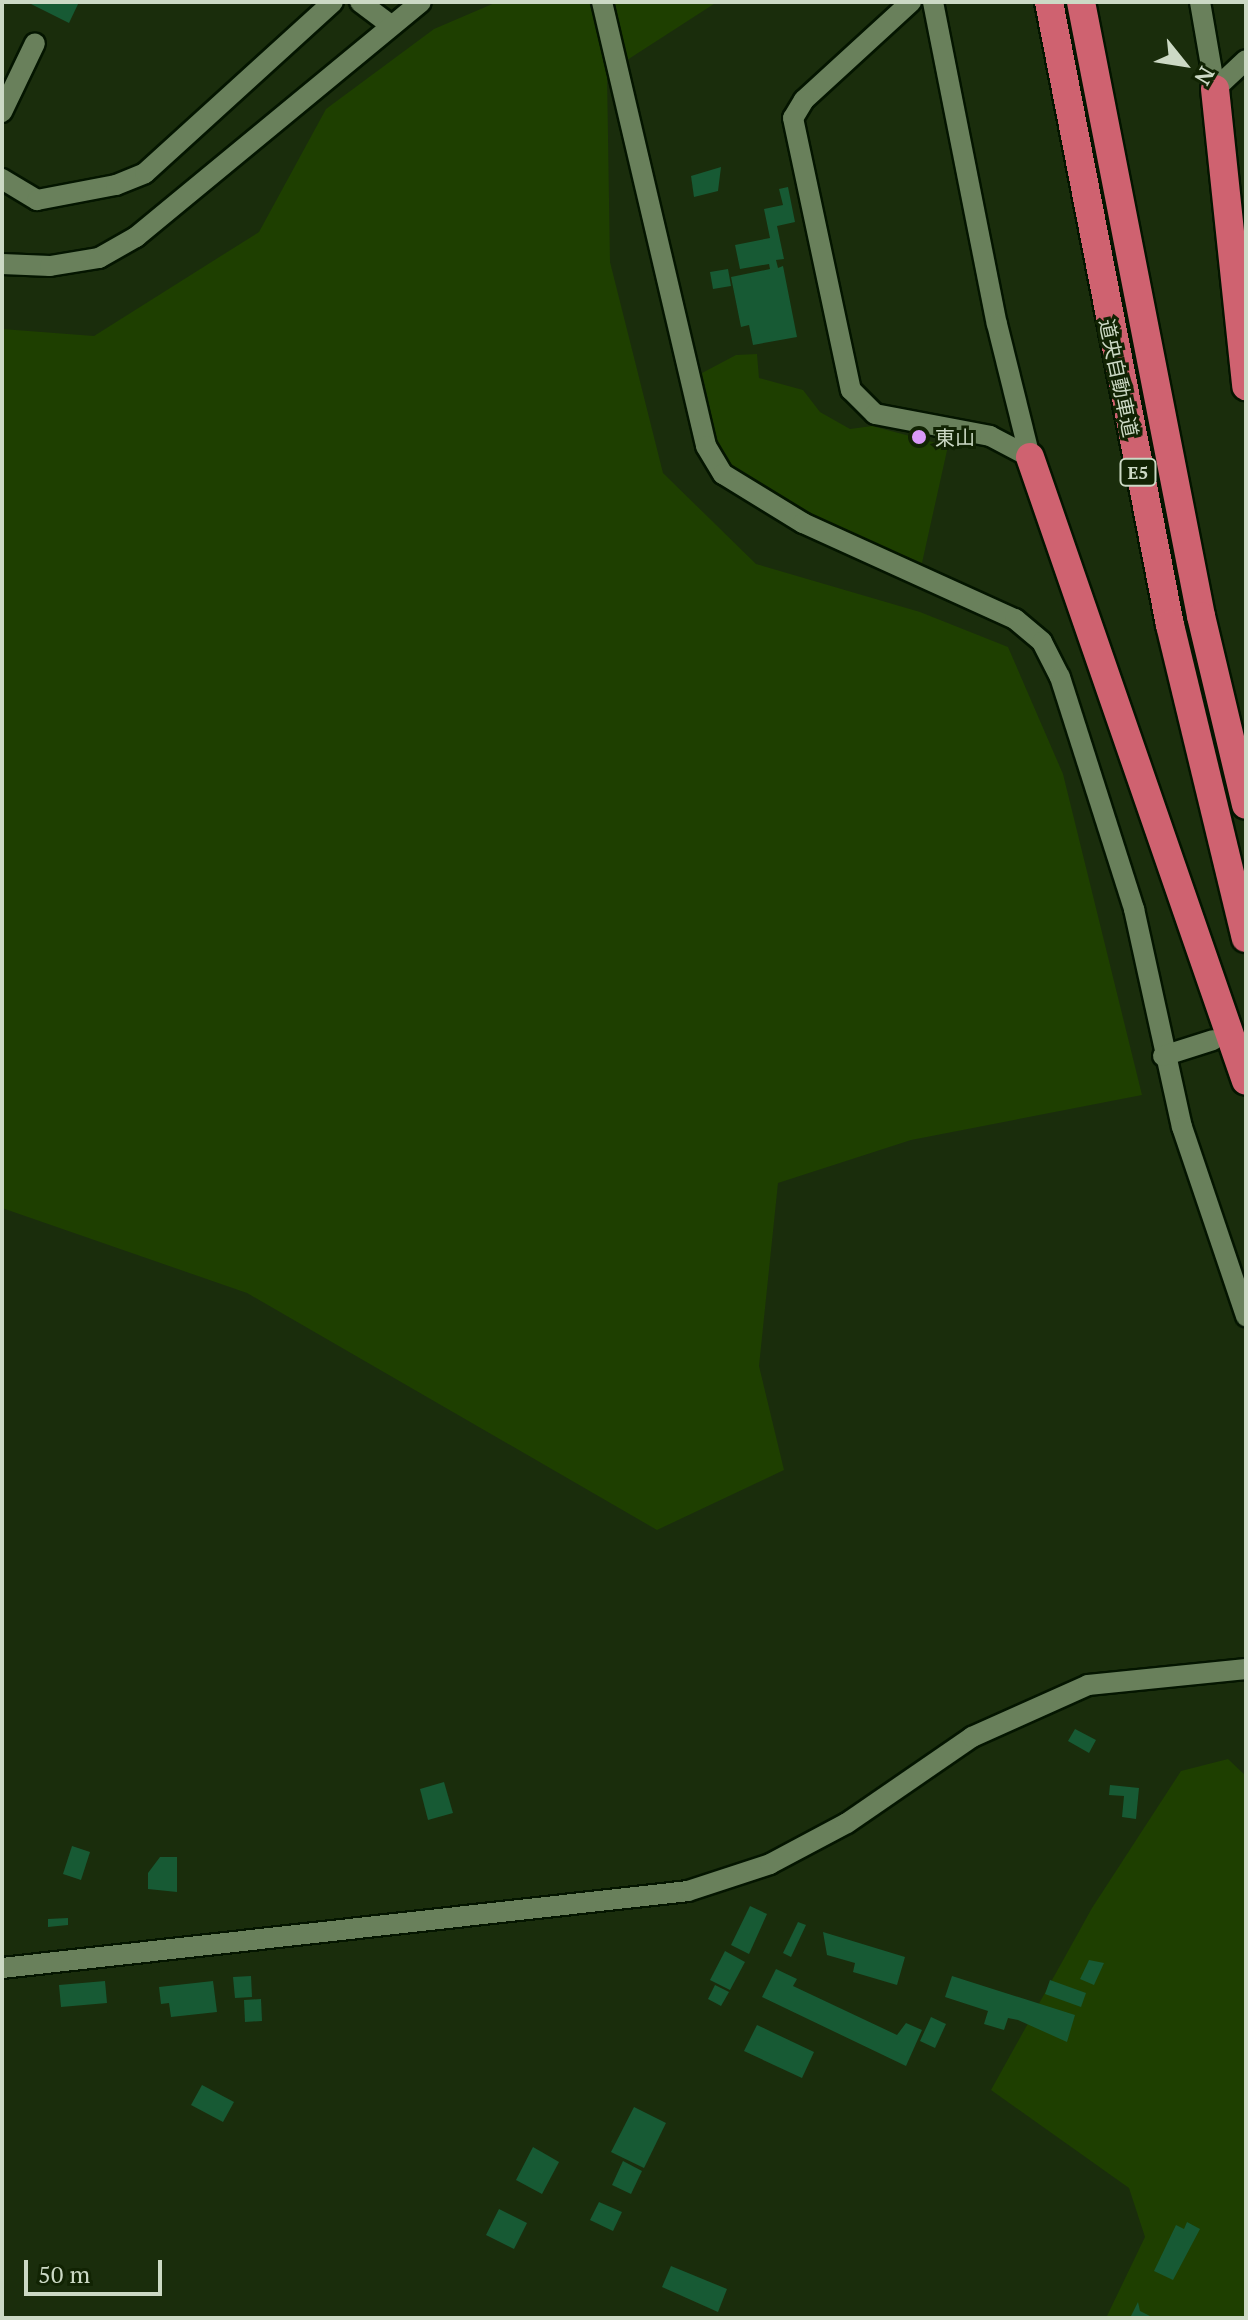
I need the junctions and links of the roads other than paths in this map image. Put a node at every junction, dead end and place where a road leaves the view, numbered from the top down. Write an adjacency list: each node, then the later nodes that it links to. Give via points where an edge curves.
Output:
1 (333, 2): 15 (street, via 145,173 116,185 37,200)
2 (360, 2): 10 (street)
3 (421, 2): 10 (street)
4 (602, 2): 22 (street, via 706,446 723,474 754,498 982,602 1042,642 1060,677 1134,909)
5 (911, 2): 18 (street, via 804,100 793,118 851,390 875,414 990,436)
6 (933, 2): 18 (street, via 997,324)
7 (1049, 2): 20 (highway, 道央自動車道 / E5, via 1073,153 1170,625)
8 (1081, 2): 19 (highway, 道央自動車道 / E5, via 1188,554)
9 (1200, 2): 13 (street)
10 (388, 23): 16 (street, via 136,237 99,258 50,266)
11 (35, 43): 14 (street)
12 (1246, 60): 13 (street)
13 (1215, 89): 17 (highway)
14 (2, 112)
15 (2, 179)
16 (2, 264)
17 (1246, 386)
18 (1030, 457): 23 (highway)
19 (1246, 805)
20 (1246, 938)
21 (1213, 1040): 22 (street)
22 (1163, 1056): 24 (street)
23 (1246, 1081)
24 (1246, 1316)
25 (1246, 1669): 26 (street, via 1088,1685 972,1737 847,1823 770,1864 688,1891)
26 (2, 1968)

